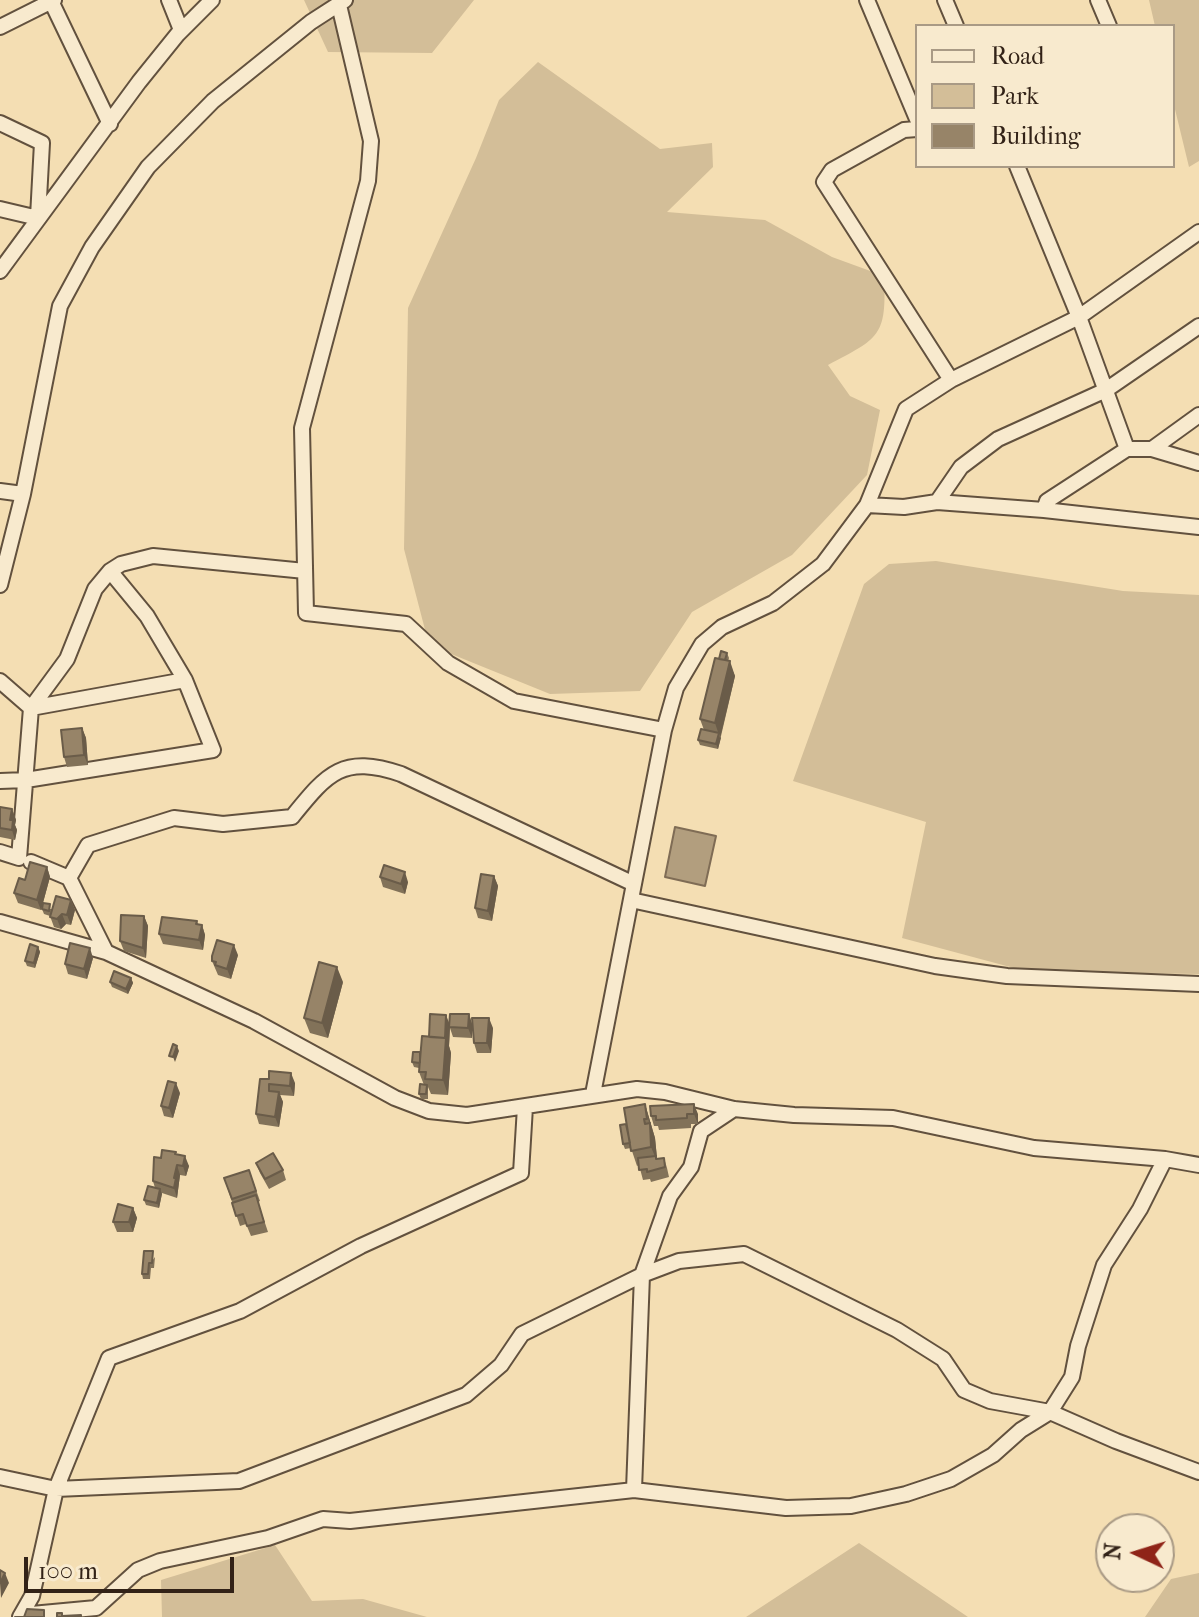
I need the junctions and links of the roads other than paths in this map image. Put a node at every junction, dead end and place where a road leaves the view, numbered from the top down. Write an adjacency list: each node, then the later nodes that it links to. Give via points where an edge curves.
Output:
1 (53, 0): 10 (street); 14 (street)
2 (169, 0): 11 (street)
3 (212, 0): 11 (street)
4 (867, 0): 12 (street)
5 (945, 0): 8 (street)
6 (1098, 0): 9 (street)
7 (342, 2): 30 (street, via 213,101 148,167 92,247 60,306); 36 (street, via 371,141 368,181 302,428)
8 (955, 24)
9 (1108, 24)
10 (0, 28)
11 (178, 34): 14 (street)
12 (915, 114)
13 (0, 123): 18 (street, via 42,143)
14 (110, 124): 18 (street)
15 (915, 129): 23 (street, via 904,130 832,170 824,182)
16 (1018, 168): 21 (street)
17 (0, 209): 18 (street)
18 (38, 218): 20 (street)
19 (1199, 232): 21 (street)
20 (0, 271)
21 (1079, 317): 23 (street); 24 (street)
22 (1199, 326): 24 (street)
23 (951, 380): 32 (street, via 906,409)
24 (1106, 390): 26 (street); 31 (street, via 998,439 961,467)
25 (1199, 415): 27 (street)
26 (1127, 449): 27 (street); 33 (street, via 1047,501)
27 (1152, 449): 28 (street)
28 (1199, 463)
29 (0, 491): 30 (street)
30 (23, 494): 37 (street)
31 (937, 502): 32 (street); 33 (street)
32 (867, 505): 41 (street, via 823,564 773,603 722,627 702,644 676,688)
33 (1044, 510): 34 (street)
34 (1199, 527)
35 (110, 571): 36 (street, via 153,556); 38 (street, via 147,616); 40 (street, via 95,589 67,659)
36 (305, 571): 41 (street, via 306,613 406,624 448,663 514,701)
37 (0, 585)
38 (185, 680): 40 (street); 42 (street, via 213,750)
39 (0, 681): 40 (street)
40 (31, 708): 42 (street)
41 (664, 730): 47 (street)
42 (26, 780): 43 (street); 45 (street)
43 (0, 781)
44 (0, 852): 45 (street)
45 (19, 858): 46 (street)
46 (69, 878): 47 (street, via 88,845 174,818 223,824 292,817 323,779 338,770 380,767); 50 (street)
47 (634, 884): 48 (street)
48 (631, 900): 51 (street, via 935,966 1007,976); 52 (street)
49 (0, 922): 50 (street)
50 (106, 952): 53 (street, via 429,1111 467,1115)
51 (1199, 984)
52 (593, 1094): 53 (street); 54 (street, via 637,1089)
53 (525, 1107): 61 (street, via 521,1173 361,1246 240,1311 109,1358)
54 (734, 1109): 55 (street, via 893,1118 1034,1148); 57 (street, via 701,1131 691,1167 670,1196)
55 (1165, 1159): 56 (street); 58 (street, via 1104,1265 1072,1377)
56 (1199, 1165)
57 (642, 1275): 58 (street, via 679,1261 744,1254 897,1330 943,1359 964,1390 990,1401); 61 (street, via 522,1334 501,1365 466,1395 239,1481); 62 (street)
58 (1050, 1412): 59 (street); 62 (street, via 951,1479 851,1506 786,1508)
59 (1199, 1472)
60 (0, 1477): 61 (street)
61 (56, 1489): 63 (street, via 32,1596)
62 (634, 1490): 63 (street, via 350,1521 323,1519 268,1538 160,1561 138,1570 96,1608)
63 (21, 1616)

